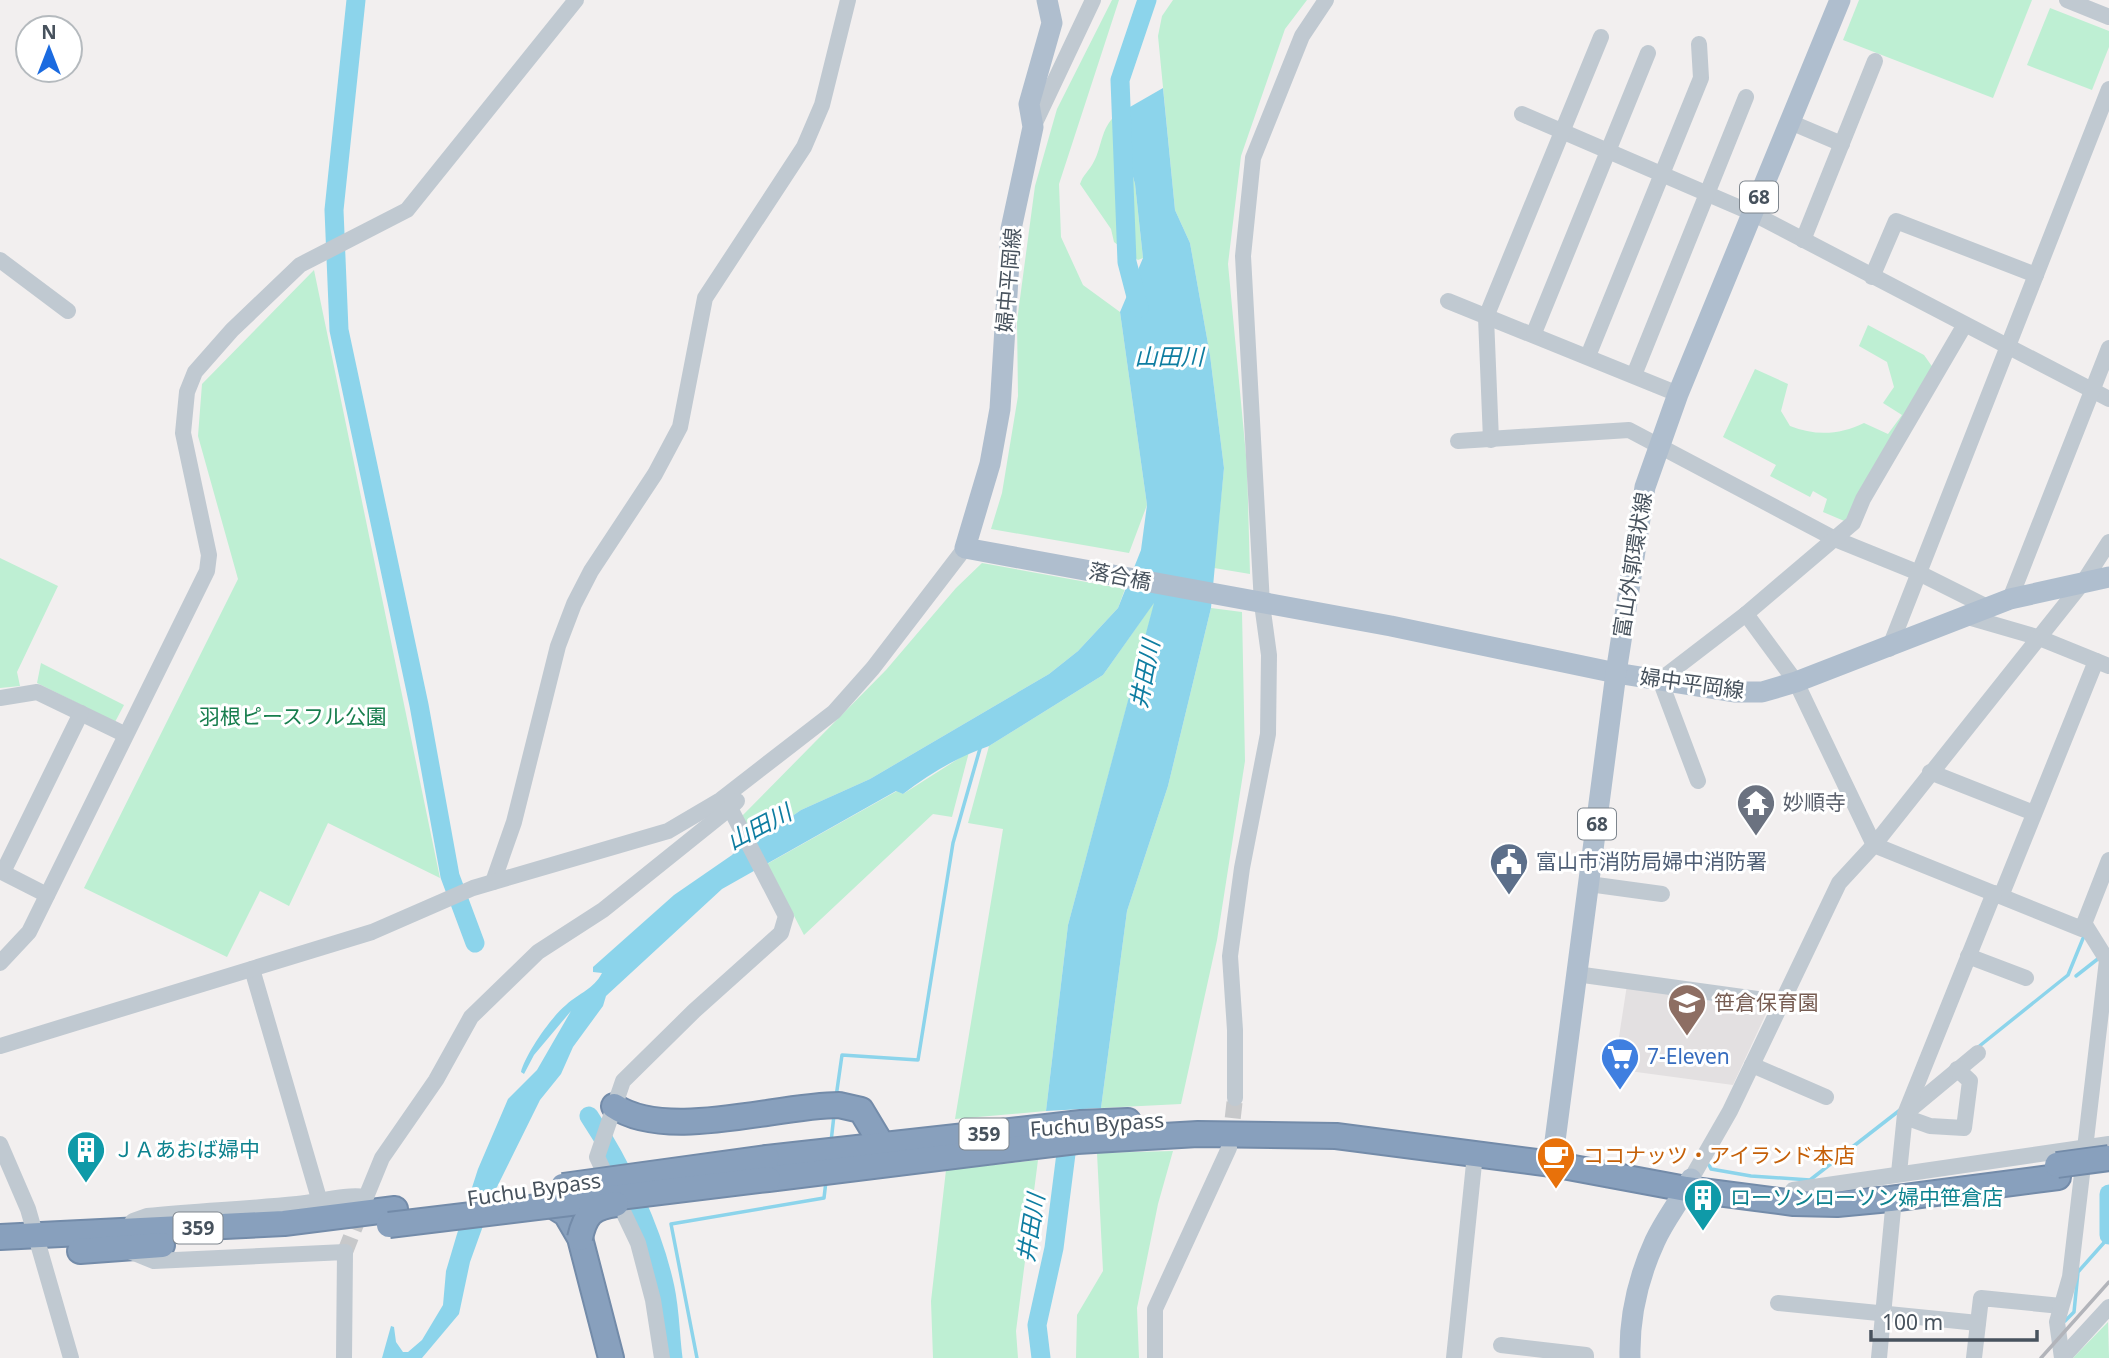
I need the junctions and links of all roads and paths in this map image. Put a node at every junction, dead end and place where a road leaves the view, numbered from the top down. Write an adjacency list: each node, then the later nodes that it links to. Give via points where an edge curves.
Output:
1 (576, 0): 62 (street, via 407,210 300,265 195,372 187,392 183,433 209,555 207,571)
2 (848, 0): 71 (street, via 822,105 804,147 705,298 680,427 655,474 590,570 574,604 558,646 514,821)
3 (1047, 0): 17 (main road, 婦中平岡線, via 1052,23 1029,104)
4 (1093, 0): 17 (street)
5 (1326, 0): 50 (street, via 1302,36 1253,158 1243,256)
6 (1840, 0): 16 (main road, 富山外郭環状線 / 68)
7 (2067, 0): 8 (street)
8 (2109, 17)
9 (1601, 37): 18 (street)
10 (1699, 44): 21 (street, via 1701,78)
11 (1647, 53): 20 (street)
12 (1875, 61): 19 (street)
13 (2109, 89): 26 (street)
14 (1746, 97): 22 (street)
15 (1522, 114): 18 (street)
16 (1790, 122): 19 (street); 23 (main road, 富山外郭環状線 / 68)
17 (1033, 127): 45 (main road, 婦中平岡線, via 1011,229 1000,409)
18 (1563, 131): 20 (street); 30 (street)
19 (1842, 144): 24 (street)
20 (1609, 150): 21 (street); 32 (street)
21 (1661, 173): 22 (street); 35 (street)
22 (1707, 193): 23 (street); 36 (street)
23 (1752, 213): 24 (street); 38 (main road, 富山外郭環状線 / 68)
24 (1803, 240): 27 (street)
25 (0, 260): 29 (street)
26 (2035, 275): 27 (street, via 1896,221); 33 (street)
27 (1872, 277): 31 (street)
28 (1448, 301): 30 (street)
29 (68, 311)
30 (1486, 317): 32 (street); 40 (street)
31 (1964, 326): 33 (street); 43 (street, via 1853,523)
32 (1534, 334): 35 (street)
33 (2007, 348): 37 (street); 46 (street)
34 (2109, 348): 37 (street)
35 (1588, 356): 36 (street)
36 (1634, 376): 38 (street)
37 (2092, 390): 39 (street); 49 (street)
38 (1678, 394): 42 (main road, 富山外郭環状線 / 68)
39 (2109, 399)
40 (1491, 440): 41 (street); 42 (street, via 1629,430)
41 (1458, 441)
42 (1658, 448): 43 (street); 57 (main road, 富山外郭環状線 / 68, via 1640,507)
43 (1835, 539): 46 (street); 52 (street)
44 (2109, 542): 48 (street)
45 (971, 549): 50 (main road, 落合橋); 63 (street, via 834,712)
46 (1919, 573): 51 (street); 55 (street)
47 (2109, 577): 48 (main road, 婦中平岡線)
48 (2084, 580): 49 (main road, 婦中平岡線); 54 (street)
49 (2010, 599): 51 (main road, 婦中平岡線)
50 (1262, 604): 57 (main road, 婦中平岡線); 88 (street, via 1269,655 1268,734 1230,956)
51 (1989, 608): 53 (main road, 婦中平岡線)
52 (1746, 614): 58 (street); 59 (street)
53 (1968, 617): 54 (street); 55 (main road, 婦中平岡線)
54 (2037, 637): 56 (street); 64 (street)
55 (1889, 649): 59 (main road, 婦中平岡線)
56 (2102, 663): 67 (street)
57 (1616, 673): 58 (main road, 婦中平岡線); 72 (main road, 富山外郭環状線 / 68)
58 (1660, 680): 59 (main road, 婦中平岡線, via 1734,692 1762,692); 65 (street)
59 (1796, 682): 68 (street)
60 (0, 698): 61 (street, via 37,692)
61 (81, 713): 62 (street); 70 (street)
62 (124, 734): 74 (street)
63 (797, 743): 66 (street, via 791,758); 71 (street, via 719,801 668,831)
64 (1930, 772): 67 (street); 68 (street)
65 (1698, 781)
66 (731, 810): 90 (street, via 786,916 781,933 639,1063 623,1081); 109 (street, via 603,910 538,952 495,992 471,1017 436,1080 382,1158 366,1197)
67 (2035, 813): 75 (street)
68 (1874, 845): 75 (street); 82 (street, via 1839,883)
69 (2108, 866): 76 (street)
70 (1, 872): 74 (street)
71 (493, 882): 79 (street, via 372,932)
72 (1589, 884): 73 (street); 80 (main road, 富山外郭環状線 / 68)
73 (1662, 894)
74 (47, 895): 78 (street, via 29,932)
75 (1998, 895): 76 (street, via 2081,929); 77 (street)
76 (2084, 923): 97 (street, via 2107,960)
77 (1968, 956): 81 (street); 91 (street)
78 (0, 963)
79 (252, 969): 83 (street); 109 (street)
80 (1576, 974): 82 (street); 100 (main road, 富山外郭環状線 / 68)
81 (2026, 978)
82 (1780, 1002): 85 (street)
83 (0, 1046)
84 (1978, 1053): 86 (street)
85 (1752, 1065): 87 (street); 105 (street)
86 (1957, 1069): 91 (street); 91 (street, via 1970,1081 1964,1128 1930,1126)
87 (1826, 1097)
88 (1235, 1098)
89 (839, 1105): 90 (highway, via 690,1121); 95 (highway, via 861,1110); 99 (highway, via 861,1123 853,1139)
90 (612, 1112): 128 (street, via 597,1157 638,1243)
91 (1905, 1115): 104 (street)
92 (1199, 1127): 95 (highway, Fuchu Bypass / 359, via 1081,1123); 98 (highway, Fuchu Bypass / 359, via 1336,1136); 100 (highway, Fuchu Bypass / 359, via 1337,1123); 107 (highway, Fuchu Bypass / 359, bridge)
93 (0, 1144): 116 (street)
94 (2109, 1144): 97 (street)
95 (882, 1145): 99 (highway, Fuchu Bypass / 359)
96 (1229, 1148): 129 (street, via 1155,1309)
97 (2085, 1148): 104 (street); 106 (street)
98 (1475, 1154): 100 (highway, Fuchu Bypass / 359); 130 (street)
99 (767, 1158): 112 (highway, Fuchu Bypass / 359, bridge)
100 (1553, 1158): 105 (highway, Fuchu Bypass / 359)
101 (2109, 1158): 102 (highway, Fuchu Bypass / 359, bridge)
102 (2057, 1171): 103 (highway, Fuchu Bypass / 359); 108 (highway, Fuchu Bypass / 359)
103 (2109, 1171)
104 (1899, 1173): 108 (street)
105 (1689, 1184): 108 (highway, Fuchu Bypass / 359); 132 (main road, via 1656,1240 1636,1291)
106 (2081, 1186): 111 (street); 119 (street, via 2070,1277)
107 (688, 1189): 110 (highway, Fuchu Bypass / 359, bridge); 114 (highway, bridge, via 596,1208 587,1215)
108 (1794, 1196): 111 (street, via 1835,1214)
109 (320, 1202): 115 (street, via 146,1216 133,1221)
110 (550, 1204): 112 (highway, Fuchu Bypass / 359, bridge); 114 (highway, bridge, via 566,1214)
111 (1894, 1209): 121 (street)
112 (392, 1217): 115 (highway, Fuchu Bypass / 359)
113 (0, 1237): 116 (highway, Fuchu Bypass / 359)
114 (580, 1238): 127 (highway)
115 (126, 1240): 116 (highway, Fuchu Bypass / 359); 126 (street, via 154,1261 345,1252)
116 (38, 1245): 117 (highway, Fuchu Bypass / 359); 125 (street)
117 (0, 1252)
118 (1778, 1303): 121 (street)
119 (2061, 1306): 122 (street, via 1982,1298); 124 (street, via 2057,1322)
120 (2109, 1307): 124 (street)
121 (1884, 1313): 122 (street); 133 (street)
122 (1978, 1323): 134 (street)
123 (1502, 1345): 131 (street, via 1586,1354)
124 (2062, 1357)
125 (71, 1358)
126 (344, 1358)
127 (611, 1358)
128 (662, 1358)
129 (1155, 1358)
130 (1454, 1358)
131 (1586, 1358)
132 (1630, 1358)
133 (1879, 1358)
134 (1974, 1358)

